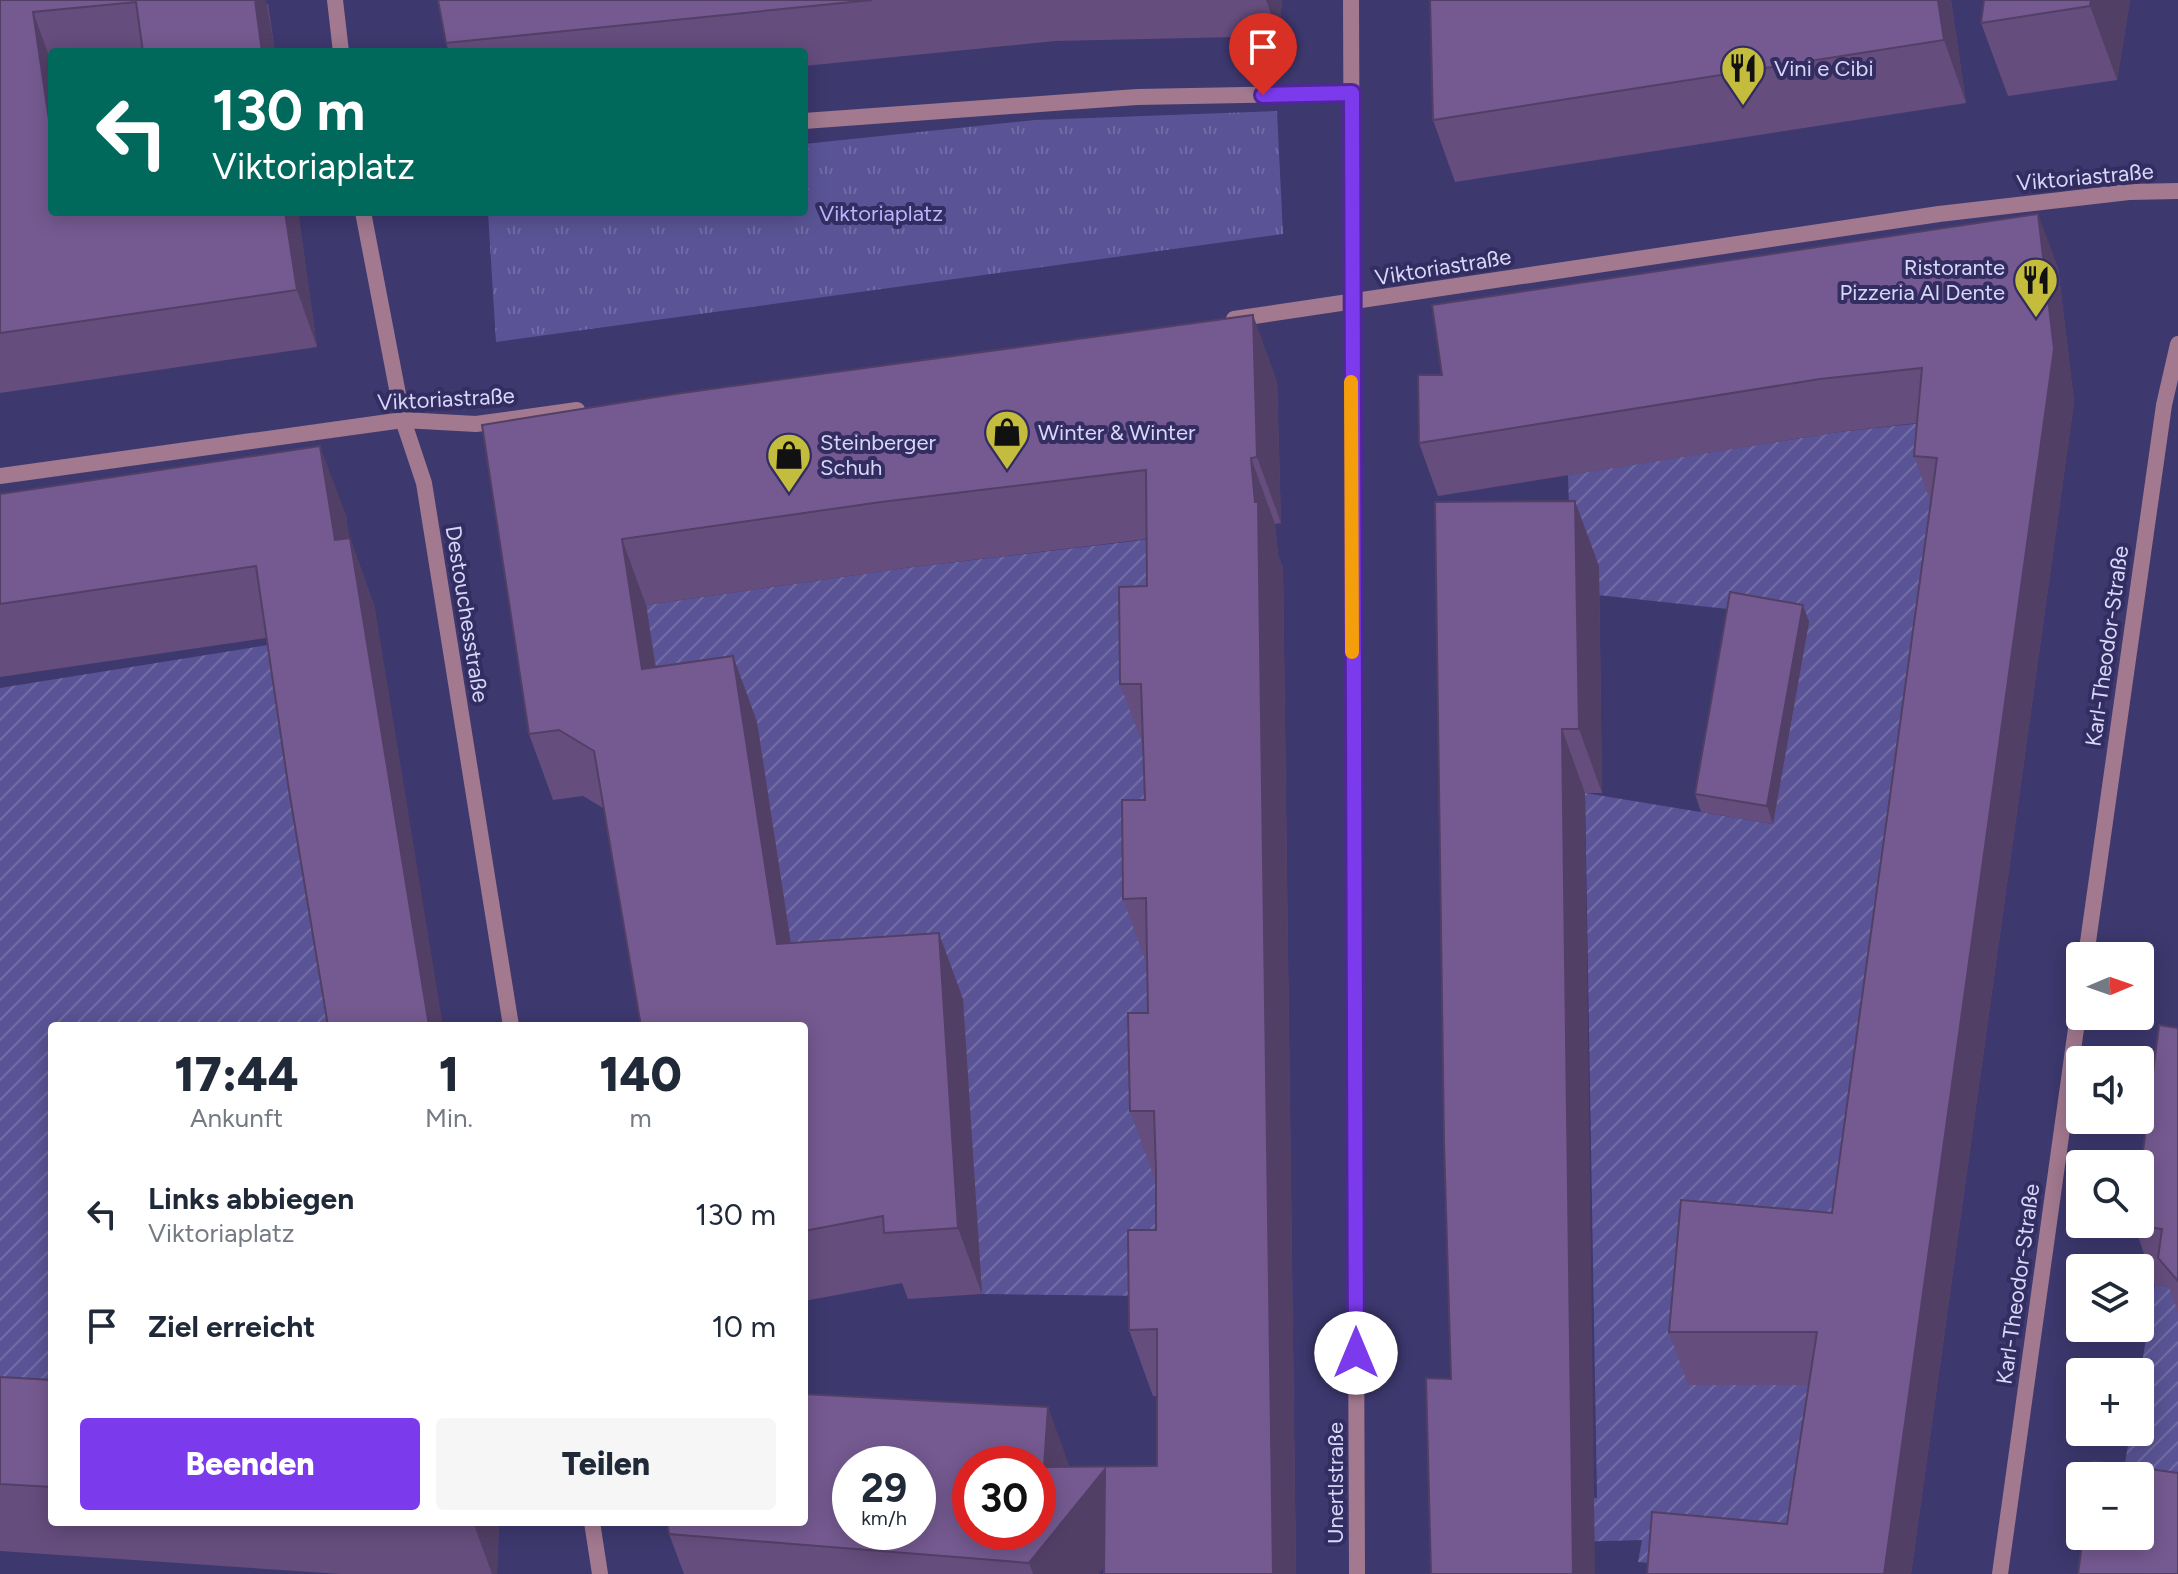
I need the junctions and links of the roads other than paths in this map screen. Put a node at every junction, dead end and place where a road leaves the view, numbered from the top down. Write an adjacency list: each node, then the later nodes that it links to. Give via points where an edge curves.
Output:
1 (335, 0): 3 (street)
2 (1351, 0): 4 (street, Unertlstraße)
3 (341, 48)
4 (1352, 93): 5 (street, via 1137,97); 8 (street, Unertlstraße)
5 (808, 121)
6 (2178, 191): 8 (street, Viktoriastraße, via 1939,214)
7 (364, 216): 12 (street, Destouchesstraße)
8 (1351, 303): 9 (street, Viktoriastraße); 19 (street, Unertlstraße)
9 (1220, 321)
10 (2178, 344): 14 (street, Karl-Theodor-Straße, via 2164,405)
11 (596, 407): 12 (street, Viktoriastraße, via 476,424)
12 (403, 420): 13 (street, Viktoriastraße); 15 (street, Destouchesstraße, via 429,507)
13 (0, 476)
14 (2088, 942)
15 (510, 1022)
16 (2076, 1030): 20 (street, Karl-Theodor-Straße)
17 (593, 1526): 18 (street)
18 (600, 1574)
19 (1357, 1574)
20 (2000, 1574)

